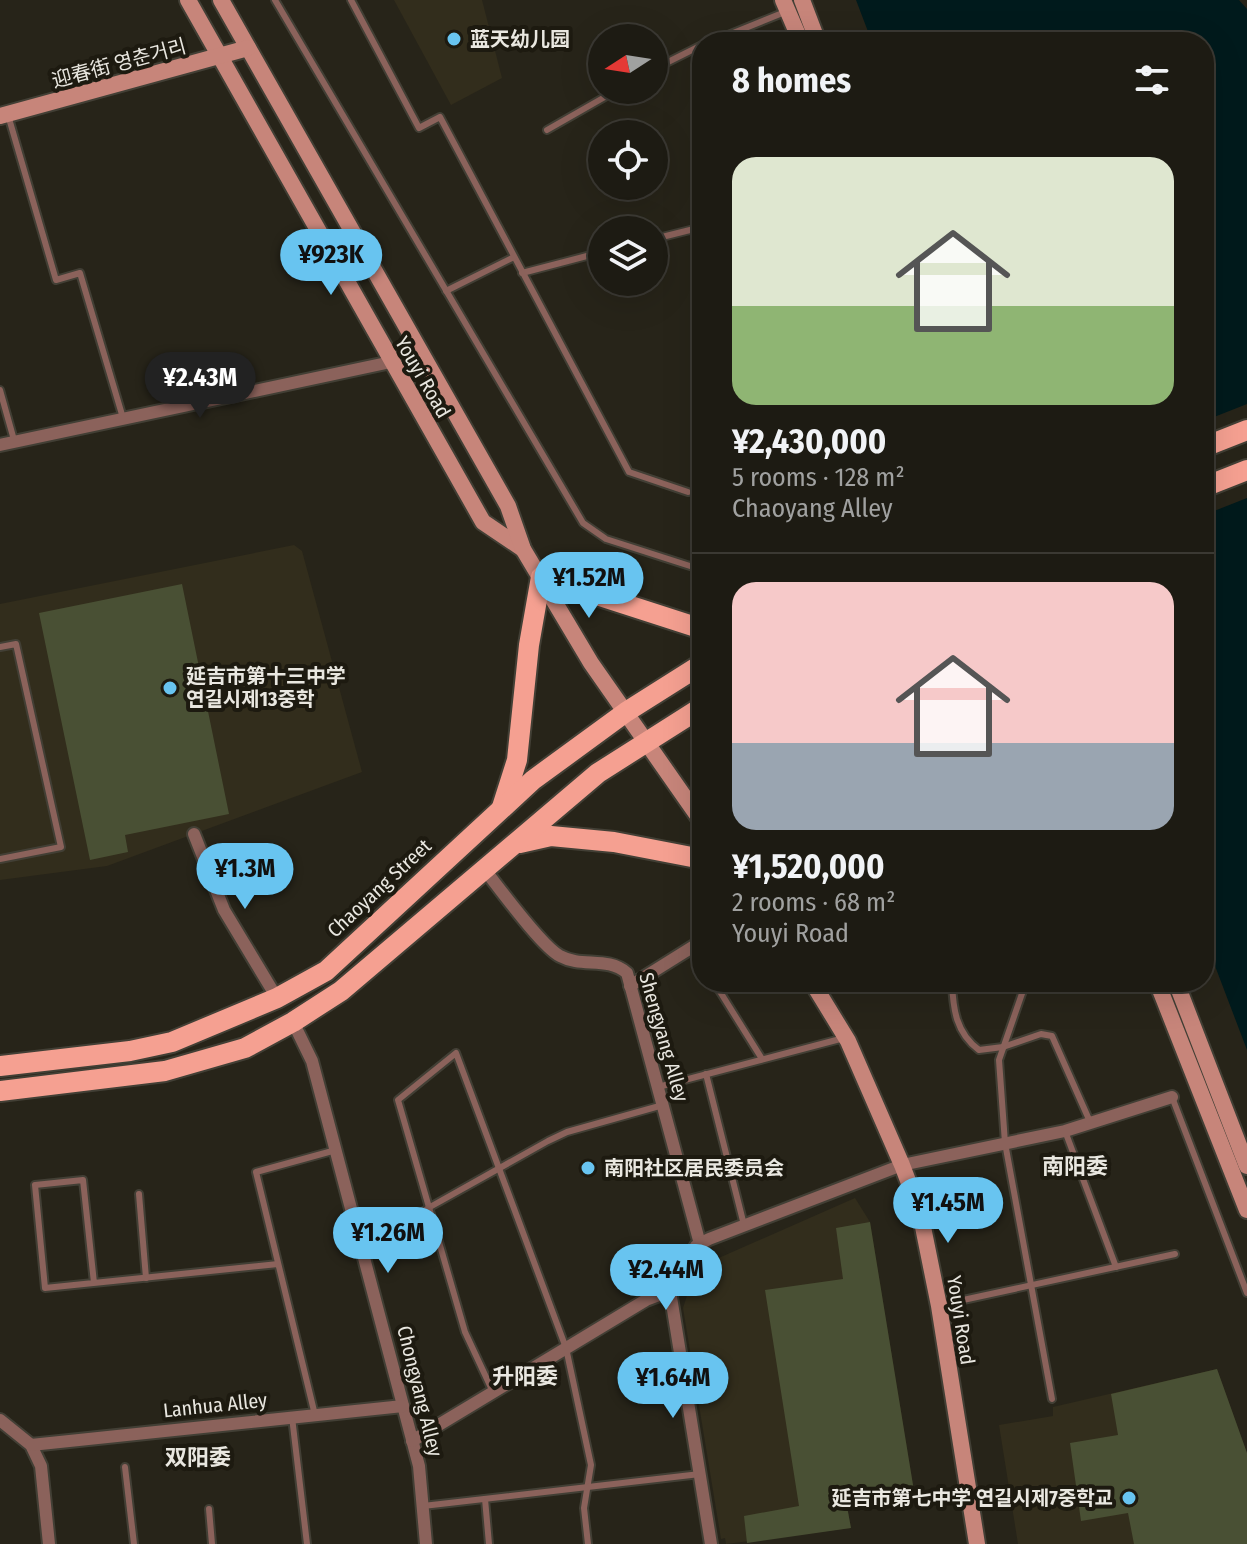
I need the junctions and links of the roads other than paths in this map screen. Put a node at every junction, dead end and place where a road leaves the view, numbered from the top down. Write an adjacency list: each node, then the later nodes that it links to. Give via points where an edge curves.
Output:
1 (188, 0): 12 (main road, Youyi Road)
2 (221, 0): 10 (main road, Youyi Road)
3 (275, 0): 22 (lane)
4 (351, 0): 20 (lane, via 419,128 440,117)
5 (802, 0): 9 (main road)
6 (786, 6): 7 (lane); 8 (main road)
7 (732, 32)
8 (797, 32)
9 (814, 32)
10 (248, 48): 12 (main road, 迎春街 영춘거리); 33 (main road, Youyi Road, via 508,506)
11 (692, 50): 13 (lane)
12 (219, 57): 15 (main road, 迎春街 영춘거리); 23 (main road, Youyi Road)
13 (668, 62)
14 (592, 104): 16 (lane)
15 (4, 114): 25 (lane, via 56,280 80,273)
16 (547, 130)
17 (692, 230): 18 (lane)
18 (668, 236)
19 (588, 256): 21 (lane)
20 (514, 257): 21 (lane); 22 (lane)
21 (522, 273): 32 (lane, via 629,472)
22 (446, 291): 34 (lane, via 583,523 606,539)
23 (391, 362): 25 (street); 33 (main road, Youyi Road, via 483,522)
24 (0, 390): 27 (lane)
25 (123, 418): 27 (street)
26 (1247, 430): 28 (main road)
27 (14, 441): 29 (street)
28 (1214, 443)
29 (0, 445)
30 (1247, 470): 31 (main road)
31 (1214, 483)
32 (688, 492)
33 (523, 549): 35 (main road, Youyi Road)
34 (692, 566)
35 (541, 577): 36 (main road); 39 (main road, Youyi Road); 43 (main road, via 517,760)
36 (692, 626)
37 (0, 647): 47 (lane, via 16,644 61,847)
38 (692, 670): 39 (main road, Chaoyang Street)
39 (626, 712): 41 (main road, Youyi Road); 43 (main road, Chaoyang Street)
40 (692, 713): 41 (main road)
41 (648, 742): 42 (main road, Youyi Road); 45 (main road, via 598,773)
42 (692, 807)
43 (501, 809): 57 (main road, Chaoyang Street, via 326,971)
44 (194, 834): 57 (street, via 224,910)
45 (516, 844): 46 (main road, via 551,836); 48 (main road)
46 (692, 857)
47 (0, 859)
48 (485, 870): 50 (street, Shengyang Alley, via 560,956 619,966); 58 (main road, via 341,991)
49 (692, 947): 50 (street)
50 (630, 986): 64 (street, Shengyang Alley)
51 (720, 992): 61 (lane)
52 (818, 992): 59 (main road, Youyi Road)
53 (953, 992): 60 (lane, via 954,1012 967,1041 979,1050)
54 (1022, 992): 60 (lane)
55 (1161, 992): 77 (main road)
56 (1180, 992): 73 (main road)
57 (277, 998): 62 (main road, Chaoyang Street, via 172,1042)
58 (293, 1022): 65 (main road, via 245,1048 165,1071); 71 (street, Chongyang Alley, via 312,1061)
59 (845, 1037): 61 (lane); 72 (main road, Youyi Road)
60 (1003, 1047): 68 (lane, via 1041,1034 1052,1036); 70 (lane, via 999,1060)
61 (762, 1059): 63 (lane)
62 (0, 1066)
63 (706, 1074): 64 (lane); 78 (lane)
64 (658, 1087): 67 (street, Shengyang Alley)
65 (0, 1091)
66 (1172, 1097): 68 (street); 88 (lane)
67 (663, 1105): 74 (lane, via 567,1132); 80 (street, Shengyang Alley)
68 (1091, 1124): 69 (street)
69 (1065, 1131): 70 (street); 83 (lane)
70 (1005, 1143): 72 (street); 86 (lane)
71 (336, 1150): 79 (street, Chongyang Alley); 82 (lane, via 256,1172)
72 (902, 1165): 78 (street); 89 (main road, Youyi Road, via 920,1212)
73 (1247, 1166)
74 (499, 1169): 76 (lane); 76 (lane, via 456,1053 398,1100); 90 (lane)
75 (139, 1194): 84 (lane)
76 (430, 1207): 79 (lane, via 402,1226); 91 (lane, via 465,1332)
77 (1247, 1210)
78 (744, 1225): 80 (street)
79 (360, 1242): 93 (street, Chongyang Alley)
80 (700, 1244): 87 (street)
81 (1175, 1254): 83 (lane)
82 (278, 1264): 84 (lane); 94 (lane)
83 (1116, 1267): 86 (lane)
84 (146, 1278): 85 (lane)
85 (94, 1283): 85 (lane, via 45,1288 35,1185 83,1180)
86 (1033, 1285): 89 (lane); 92 (lane)
87 (670, 1291): 90 (street); 100 (street)
88 (1247, 1293)
89 (939, 1306): 113 (main road, Youyi Road)
90 (566, 1348): 91 (street); 101 (lane, via 590,1456)
91 (493, 1392): 97 (street)
92 (1052, 1399)
93 (403, 1406): 94 (street, Lanhua Alley); 97 (street, Chongyang Alley)
94 (315, 1415): 95 (street, Lanhua Alley)
95 (292, 1417): 98 (street, Lanhua Alley); 108 (lane)
96 (0, 1420): 98 (street)
97 (412, 1441): 103 (street, Chongyang Alley)
98 (31, 1445): 105 (street, via 41,1466)
99 (125, 1467): 106 (lane)
100 (700, 1474): 101 (lane); 112 (street)
101 (588, 1487): 102 (lane); 111 (lane)
102 (485, 1499): 103 (lane); 110 (lane)
103 (423, 1506): 109 (street, Chongyang Alley)
104 (209, 1509): 107 (lane)
105 (49, 1544)
106 (134, 1544)
107 (212, 1544)
108 (307, 1544)
109 (426, 1544)
110 (489, 1544)
111 (588, 1544)
112 (711, 1544)
113 (977, 1544)

